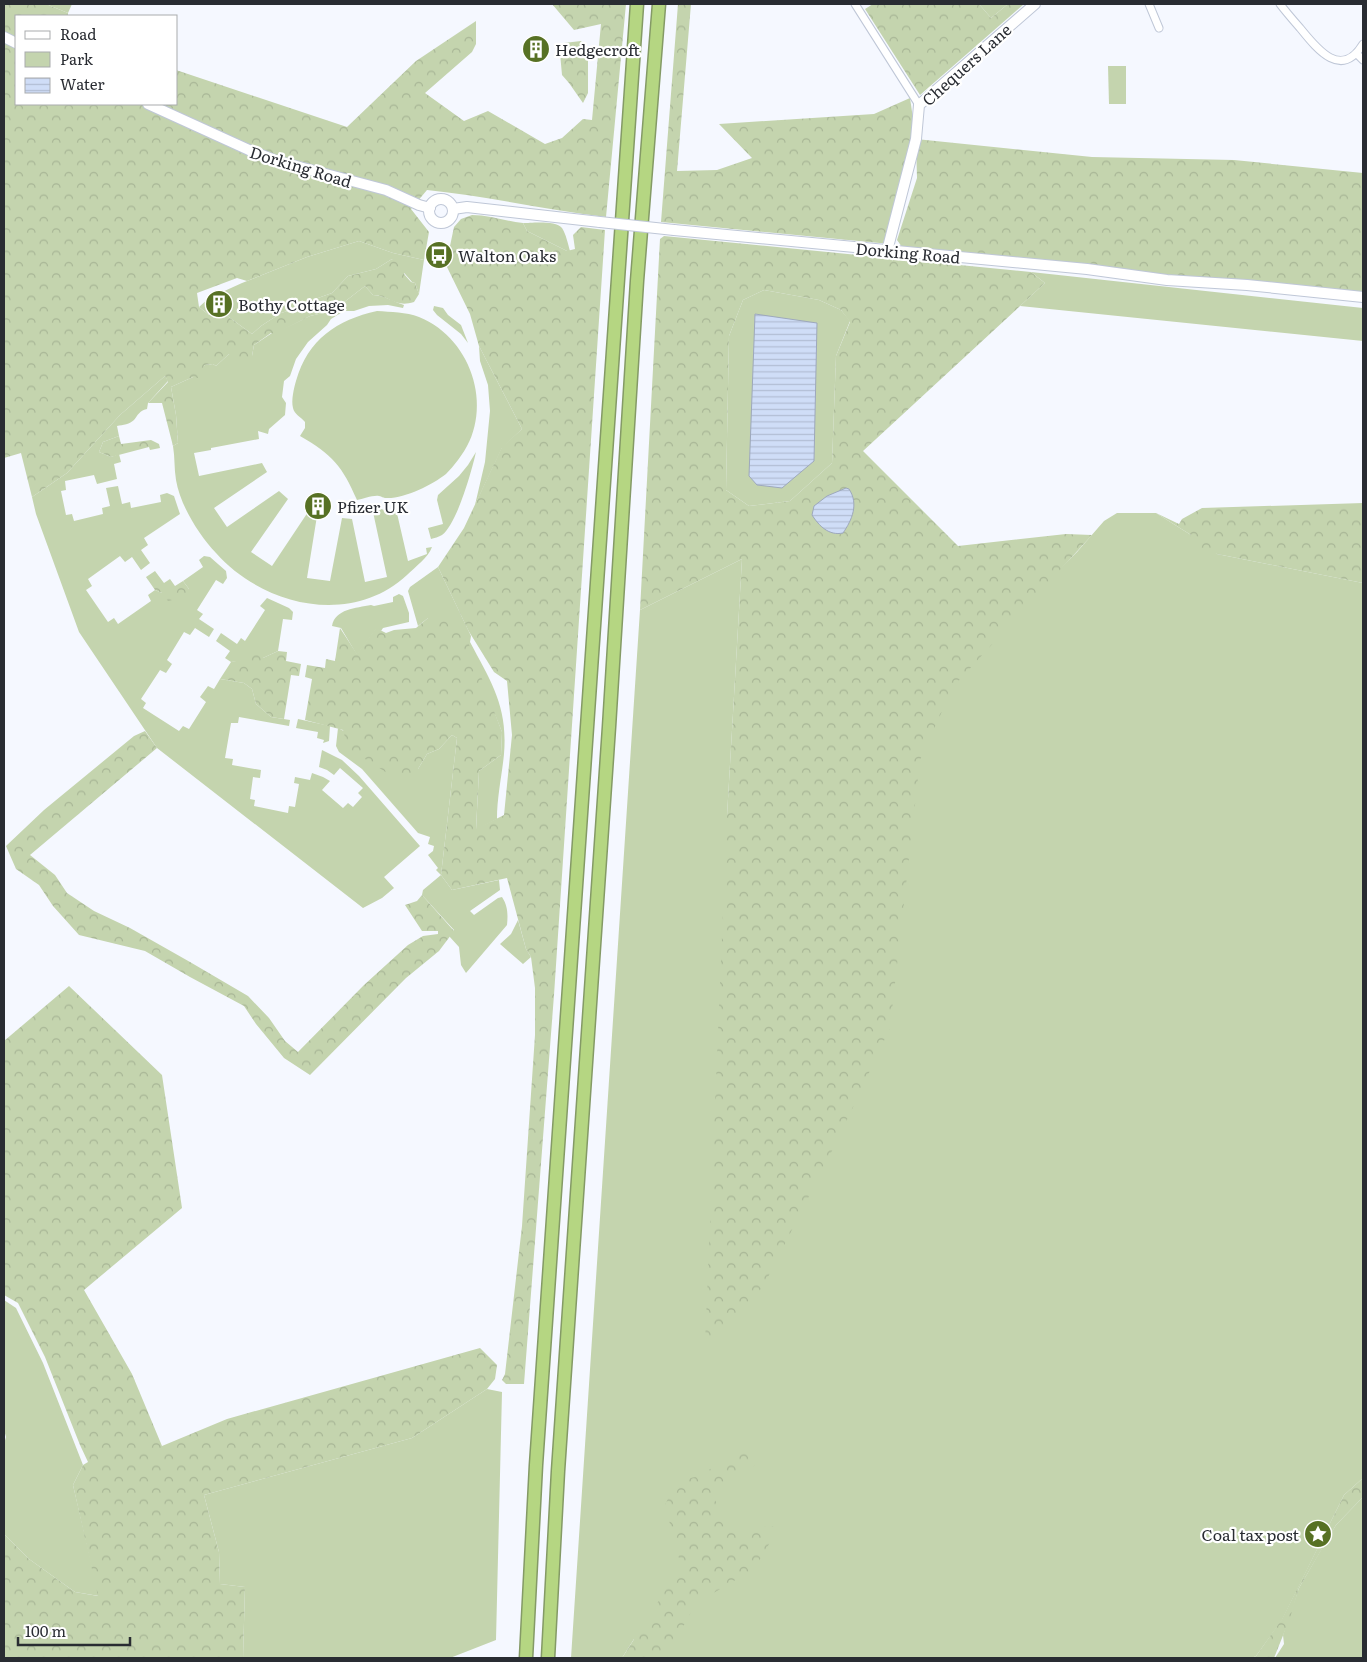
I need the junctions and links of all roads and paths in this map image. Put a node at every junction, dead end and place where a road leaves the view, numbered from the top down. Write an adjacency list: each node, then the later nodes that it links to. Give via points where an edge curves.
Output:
1 (637, 4): 17 (highway)
2 (659, 4): 18 (highway, via 637,281)
3 (855, 4): 12 (street)
4 (1035, 4): 12 (main road, Chequers Lane)
5 (1149, 4): 7 (street)
6 (1280, 4): 9 (street, via 1316,49 1328,58 1339,60)
7 (1159, 28)
8 (1363, 44): 9 (street)
9 (1357, 54): 10 (street)
10 (1363, 60)
11 (150, 105): 13 (main road, Dorking Road, via 277,161 386,190)
12 (918, 105): 15 (main road, Chequers Lane, via 916,139)
13 (430, 208): 14 (main road, via 436,200 442,199 447,200); 14 (main road, via 431,218 440,223 451,217)
14 (453, 209): 15 (main road, Dorking Road, bridge, via 467,207)
15 (888, 251): 16 (main road, Dorking Road)
16 (1363, 297)
17 (526, 1658)
18 (548, 1658)

